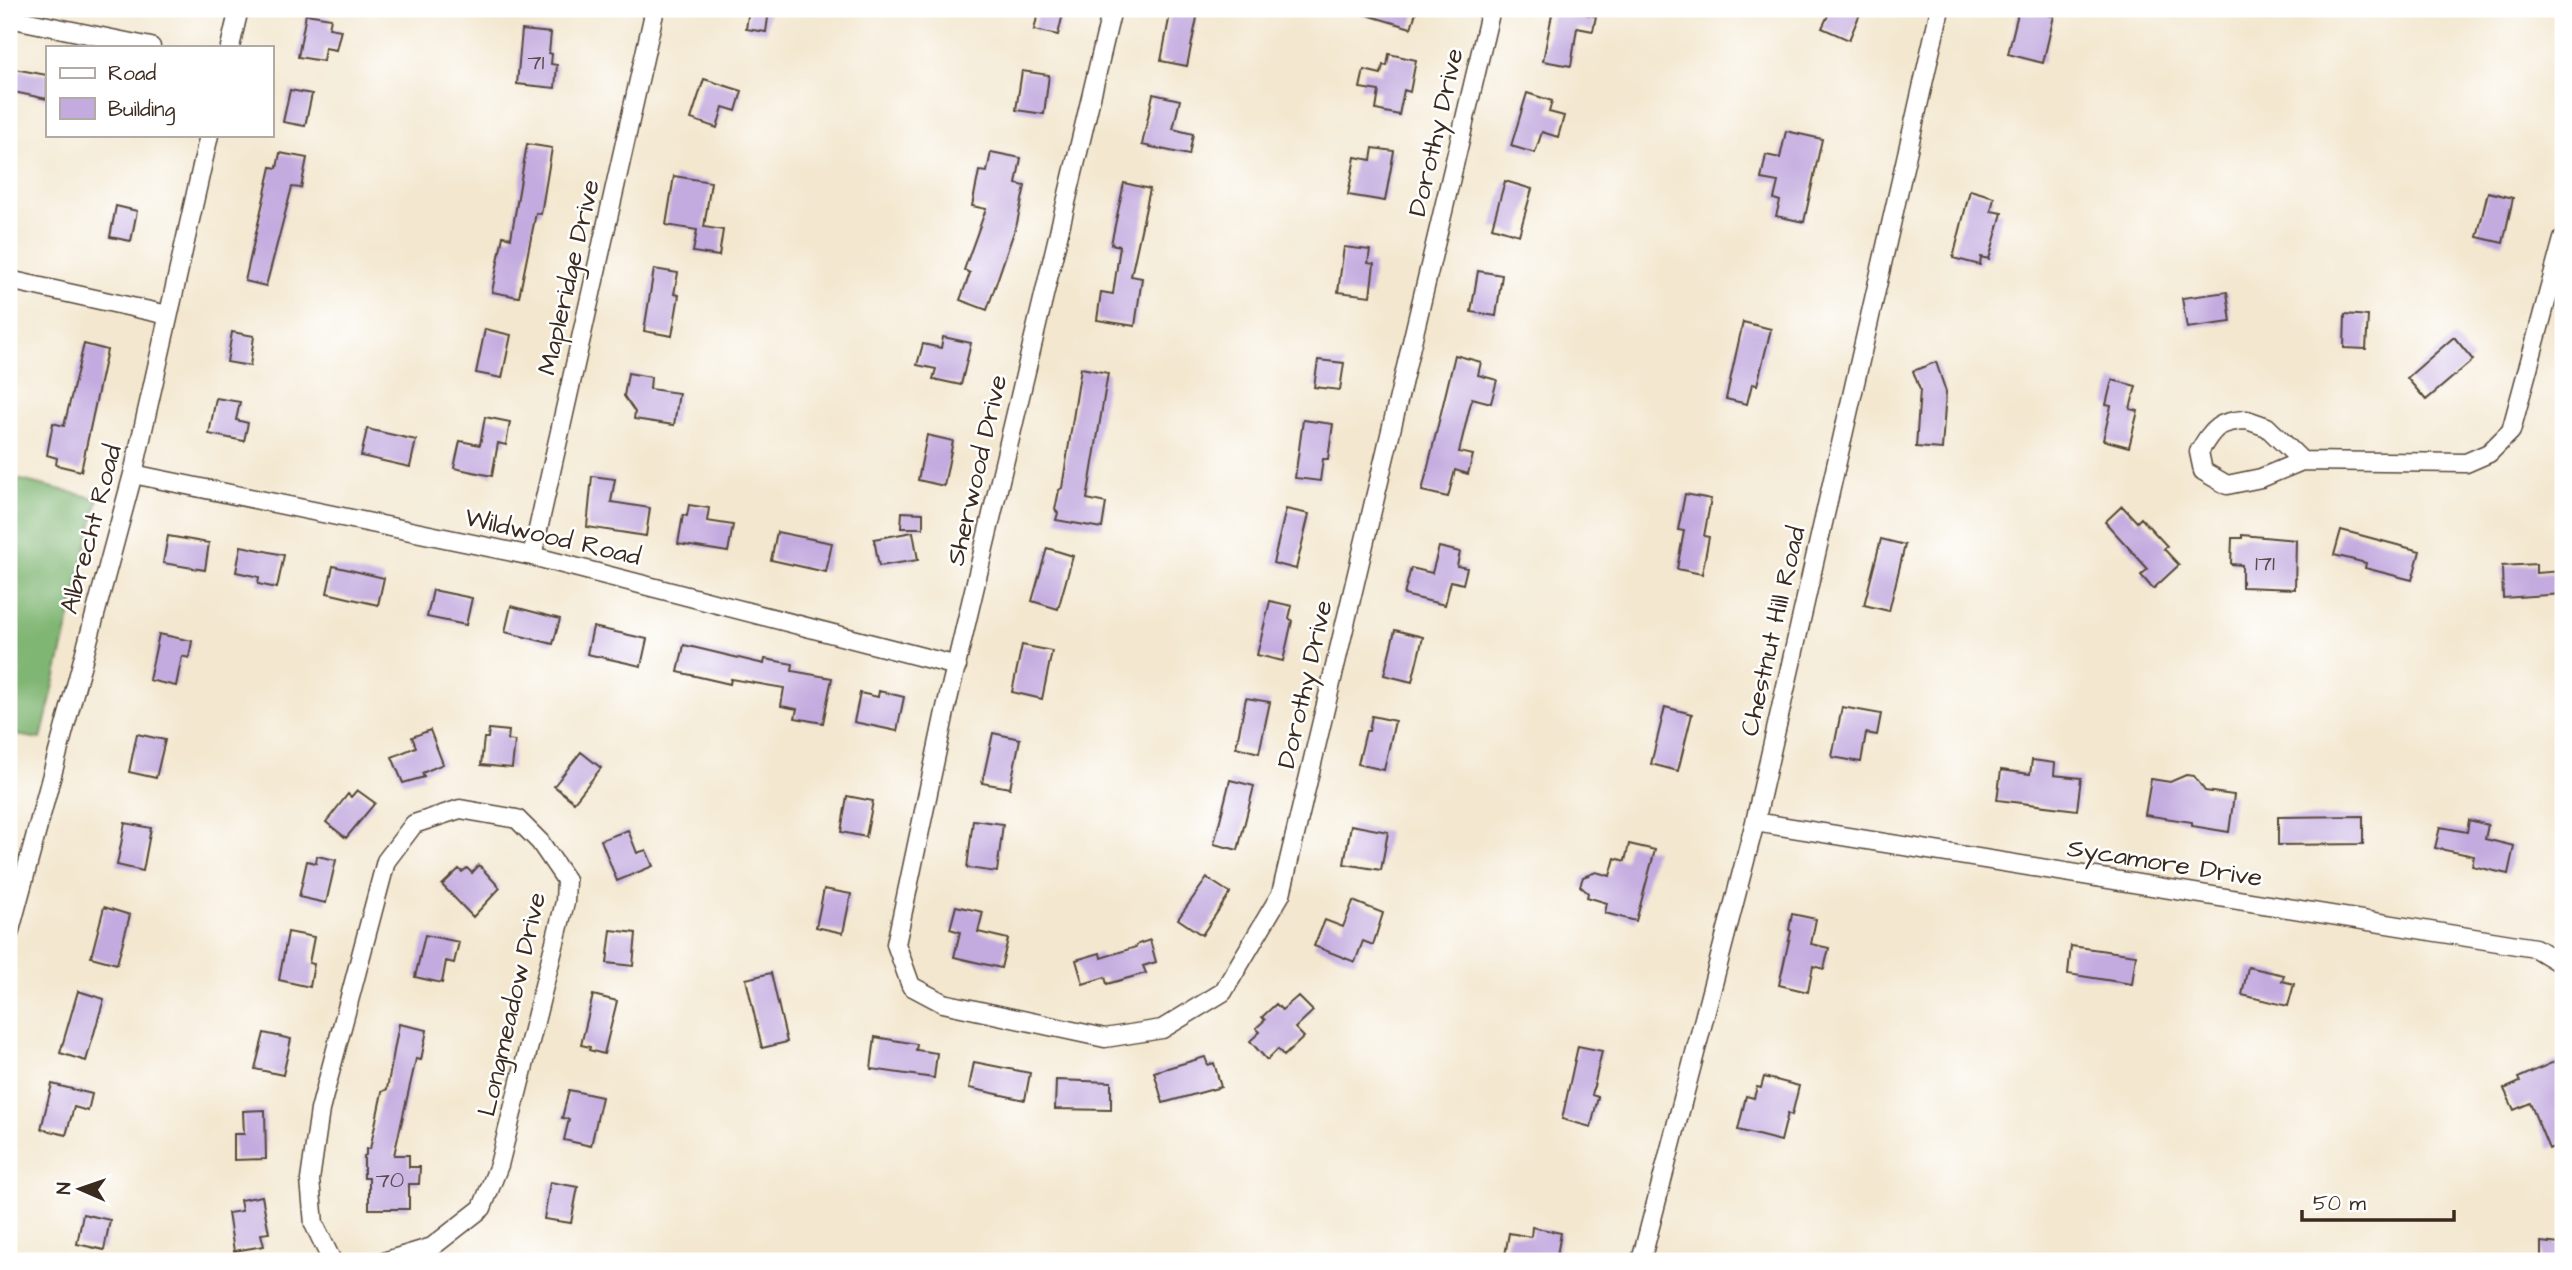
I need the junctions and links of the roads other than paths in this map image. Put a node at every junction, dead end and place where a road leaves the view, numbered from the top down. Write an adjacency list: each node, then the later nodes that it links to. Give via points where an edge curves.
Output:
1 (239, 9): 8 (street)
2 (655, 9): 15 (street, Mapleridge Drive)
3 (1112, 9): 16 (street, Sherwood Drive)
4 (1491, 9): 19 (street, Dorothy Drive, via 1281,894 1223,992 1162,1029 1105,1038 943,1003 911,986)
5 (1940, 9): 17 (street, Chestnut Hill Road)
6 (9, 18): 7 (street)
7 (146, 46)
8 (230, 46)
9 (209, 136): 12 (street, Albrecht Road)
10 (2563, 239): 13 (street, via 2511,431 2489,453 2466,463)
11 (9, 280): 12 (street)
12 (168, 314): 14 (street, Albrecht Road)
13 (2302, 461): 13 (street, via 2267,427 2246,420 2227,421 2209,433 2199,452 2203,471 2227,485 2261,478)
14 (133, 474): 15 (street, Wildwood Road); 18 (street, Albrecht Road)
15 (532, 556): 16 (street, Wildwood Road)
16 (957, 666): 19 (street, Sherwood Drive)
17 (1755, 822): 20 (street, Sycamore Drive, via 2535,948); 23 (street, Chestnut Hill Road)
18 (9, 934)
19 (896, 944)
20 (2563, 965)
21 (332, 1261): 22 (street, Longmeadow Drive, via 314,1224 310,1180 320,1110 386,861 414,824 460,809 517,819 540,842 566,880 565,902 499,1165 482,1208 432,1247)
22 (386, 1261)
23 (1641, 1261)

